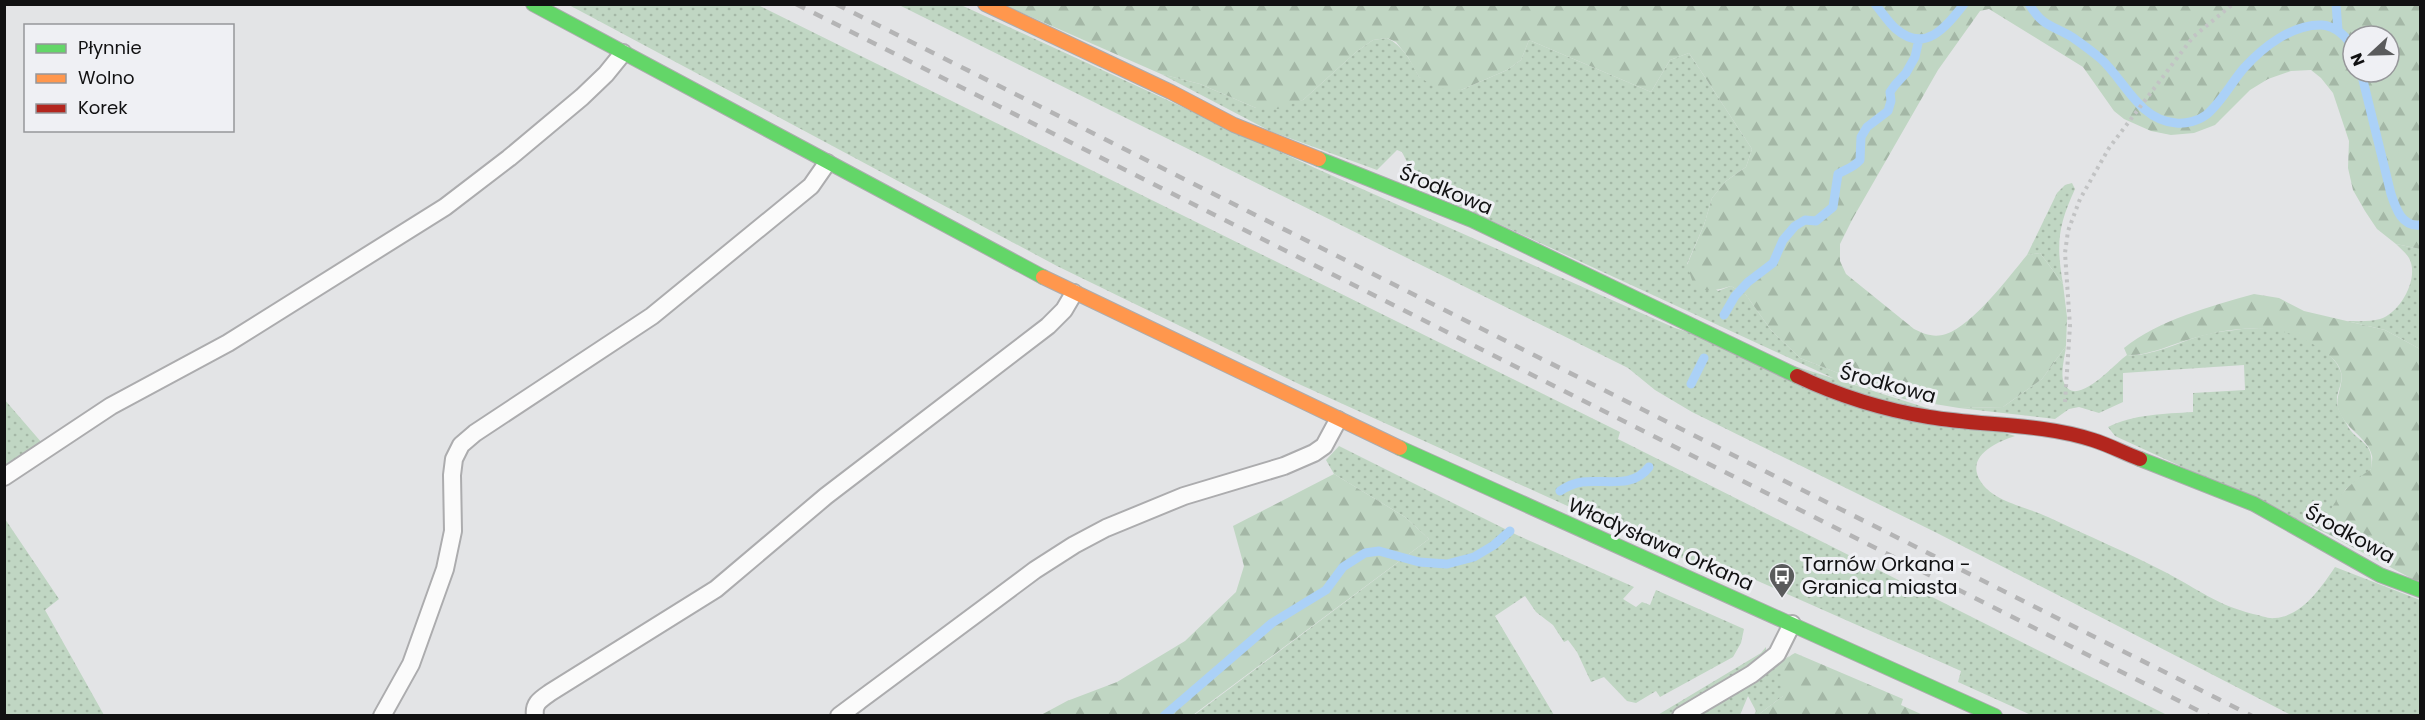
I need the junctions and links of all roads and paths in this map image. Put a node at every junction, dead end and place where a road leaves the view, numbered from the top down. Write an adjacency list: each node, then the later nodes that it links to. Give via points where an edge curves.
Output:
1 (533, 4): 4 (street, Władysława Orkana)
2 (985, 4): 8 (street, Środkowa, via 1234,125 1472,220 1814,384 1928,417)
3 (2233, 4): 8 (path, via 2193,37 2130,118 2080,198 2065,253 2070,326)
4 (623, 53): 5 (street, Władysława Orkana); 9 (lane, via 582,97 445,207 228,343 111,406)
5 (827, 163): 6 (street, Władysława Orkana); 12 (lane, via 811,186 677,297 461,446 454,459 453,531 445,569 411,664)
6 (1074, 293): 7 (street, Władysława Orkana); 13 (lane, via 1048,326 826,496 716,589 551,692 536,704)
7 (1338, 420): 11 (street, Władysława Orkana); 14 (lane, via 1324,446 1314,453 1184,496 1074,545)
8 (2062, 433): 10 (street, Środkowa, via 2134,455 2254,504 2380,574)
9 (4, 477)
10 (2421, 590)
11 (1792, 624): 15 (lane, via 1777,654 1752,674); 16 (street, Władysława Orkana)
12 (382, 716)
13 (535, 716)
14 (839, 716)
15 (1681, 716)
16 (1995, 716)

